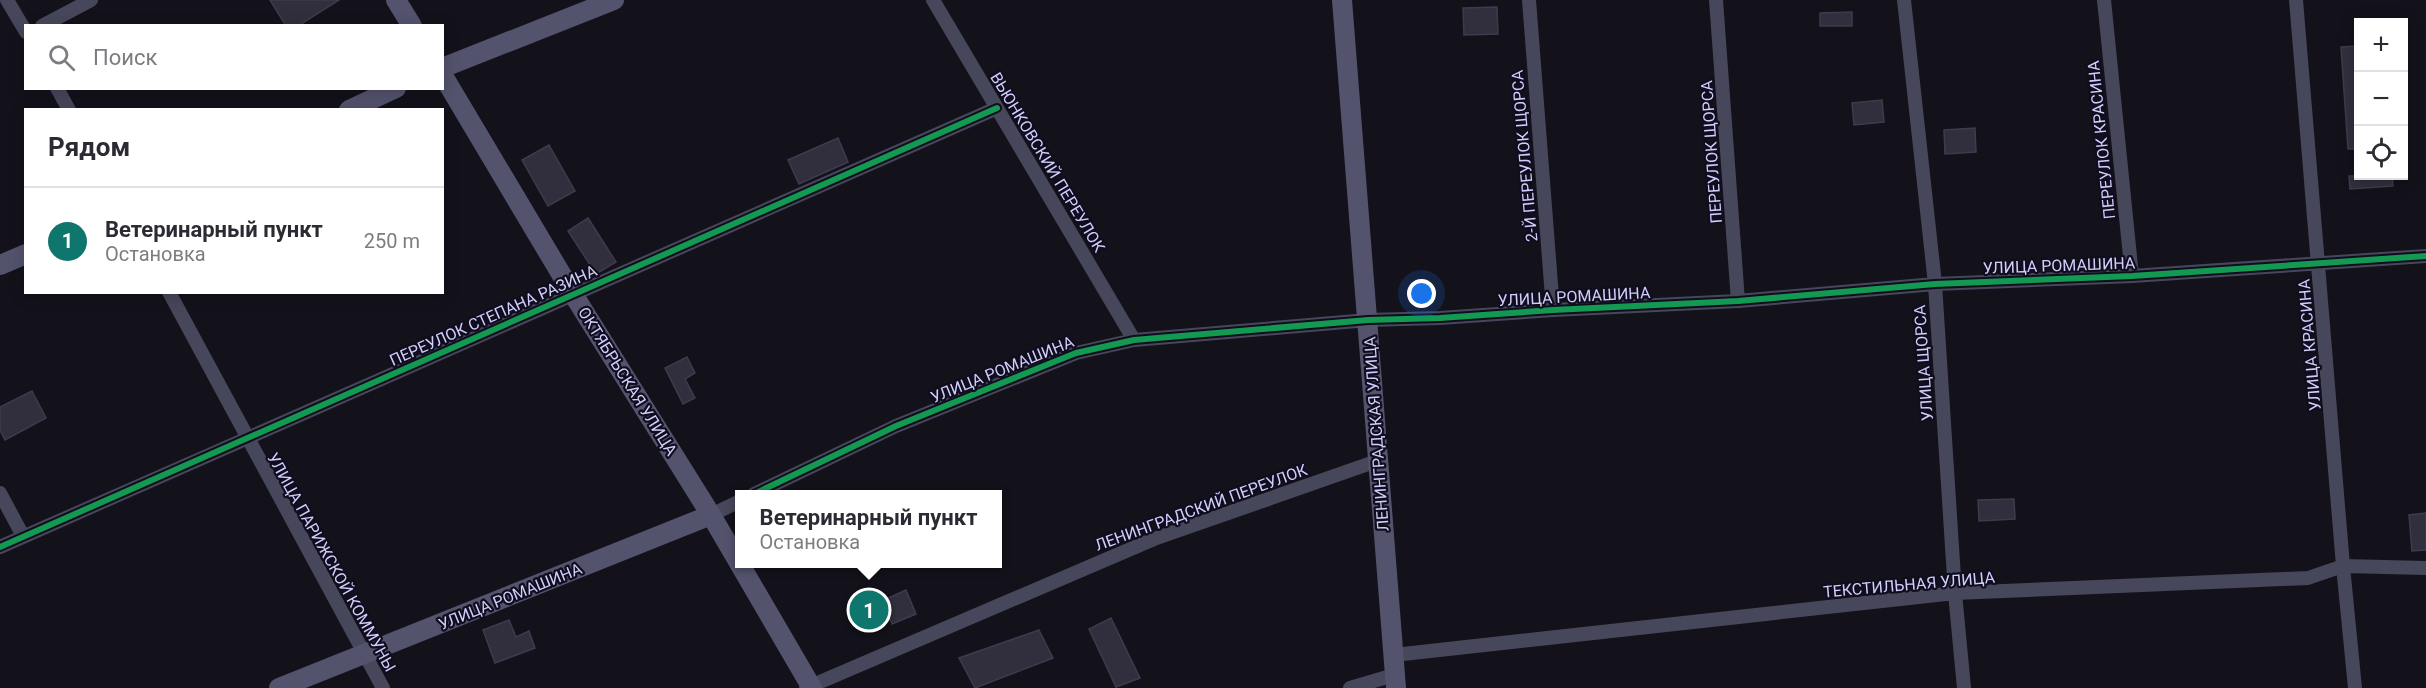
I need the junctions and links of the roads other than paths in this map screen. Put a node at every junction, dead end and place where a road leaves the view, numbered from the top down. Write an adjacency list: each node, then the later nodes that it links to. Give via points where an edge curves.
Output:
1 (8, 0): 14 (street)
2 (91, 0): 12 (street)
3 (396, 0): 13 (main road)
4 (614, 0): 15 (main road)
5 (933, 0): 21 (street, ВЬЮНКОВСКИЙ ПЕРЕУЛОК)
6 (1342, 0): 32 (main road, ЛЕНИНГРАДСКАЯ УЛИЦА)
7 (1528, 0): 31 (street, 2-Й ПЕРЕУЛОК ЩОРСА)
8 (1716, 0): 30 (street, ПЕРЕУЛОК ЩОРСА)
9 (1904, 0): 27 (street, УЛИЦА ЩОРСА)
10 (2104, 0): 26 (street, ПЕРЕУЛОК КРАСИНА)
11 (2296, 0): 24 (street, УЛИЦА КРАСИНА)
12 (46, 24)
13 (411, 24)
14 (24, 28)
15 (444, 67)
16 (444, 78): 29 (main road, ОКТЯБРЬСКАЯ УЛИЦА)
17 (58, 90): 19 (street)
18 (392, 90): 20 (main road)
19 (68, 108)
20 (352, 108)
21 (997, 108): 29 (street, ПЕРЕУЛОК СТЕПАНА РАЗИНА); 33 (street, ВЬЮНКОВСКИЙ ПЕРЕУЛОК)
22 (24, 255): 25 (main road)
23 (2426, 256): 24 (street, УЛИЦА РОМАШИНА)
24 (2319, 264): 26 (street, УЛИЦА РОМАШИНА); 43 (street, УЛИЦА КРАСИНА)
25 (0, 266)
26 (2132, 276): 27 (street, УЛИЦА РОМАШИНА)
27 (1935, 284): 30 (street, УЛИЦА РОМАШИНА); 46 (street, УЛИЦА ЩОРСА)
28 (170, 294): 34 (street, УЛИЦА ПАРИЖСКОЙ КОММУНЫ)
29 (573, 294): 34 (street, ПЕРЕУЛОК СТЕПАНА РАЗИНА); 39 (main road, ОКТЯБРЬСКАЯ УЛИЦА)
30 (1738, 301): 31 (street, УЛИЦА РОМАШИНА)
31 (1553, 310): 32 (street, УЛИЦА РОМАШИНА)
32 (1368, 320): 33 (street, УЛИЦА РОМАШИНА); 35 (main road, ЛЕНИНГРАДСКАЯ УЛИЦА)
33 (1134, 340): 36 (street, УЛИЦА РОМАШИНА, via 1076,353 896,426)
34 (246, 439): 40 (street, ПЕРЕУЛОК СТЕПАНА РАЗИНА); 47 (street, УЛИЦА ПАРИЖСКОЙ КОММУНЫ)
35 (1377, 461): 48 (main road, ЛЕНИНГРАДСКАЯ УЛИЦА); 50 (street, ЛЕНИНГРАДСКИЙ ПЕРЕУЛОК, via 1154,539)
36 (764, 490)
37 (0, 493): 40 (street)
38 (735, 503): 39 (street, УЛИЦА РОМАШИНА)
39 (711, 515): 42 (main road, ОКТЯБРЬСКАЯ УЛИЦА); 47 (main road, УЛИЦА РОМАШИНА)
40 (23, 536): 41 (street, ПЕРЕУЛОК СТЕПАНА РАЗИНА)
41 (0, 547)
42 (735, 557)
43 (2343, 566): 45 (street, ТЕКСТИЛЬНАЯ УЛИЦА); 46 (street, ТЕКСТИЛЬНАЯ УЛИЦА, via 2308,578); 55 (street, УЛИЦА КРАСИНА)
44 (742, 568): 50 (main road, ОКТЯБРЬСКАЯ УЛИЦА)
45 (2426, 568)
46 (1954, 593): 48 (street, ТЕКСТИЛЬНАЯ УЛИЦА); 54 (street, УЛИЦА ЩОРСА)
47 (364, 654): 51 (main road, УЛИЦА РОМАШИНА); 52 (street, УЛИЦА ПАРИЖСКОЙ КОММУНЫ)
48 (1394, 655): 49 (main road, ЛЕНИНГРАДСКАЯ УЛИЦА)
49 (1395, 682): 53 (street)
50 (810, 687)
51 (279, 688)
52 (382, 688)
53 (1350, 688)
54 (1964, 688)
55 (2355, 688)

